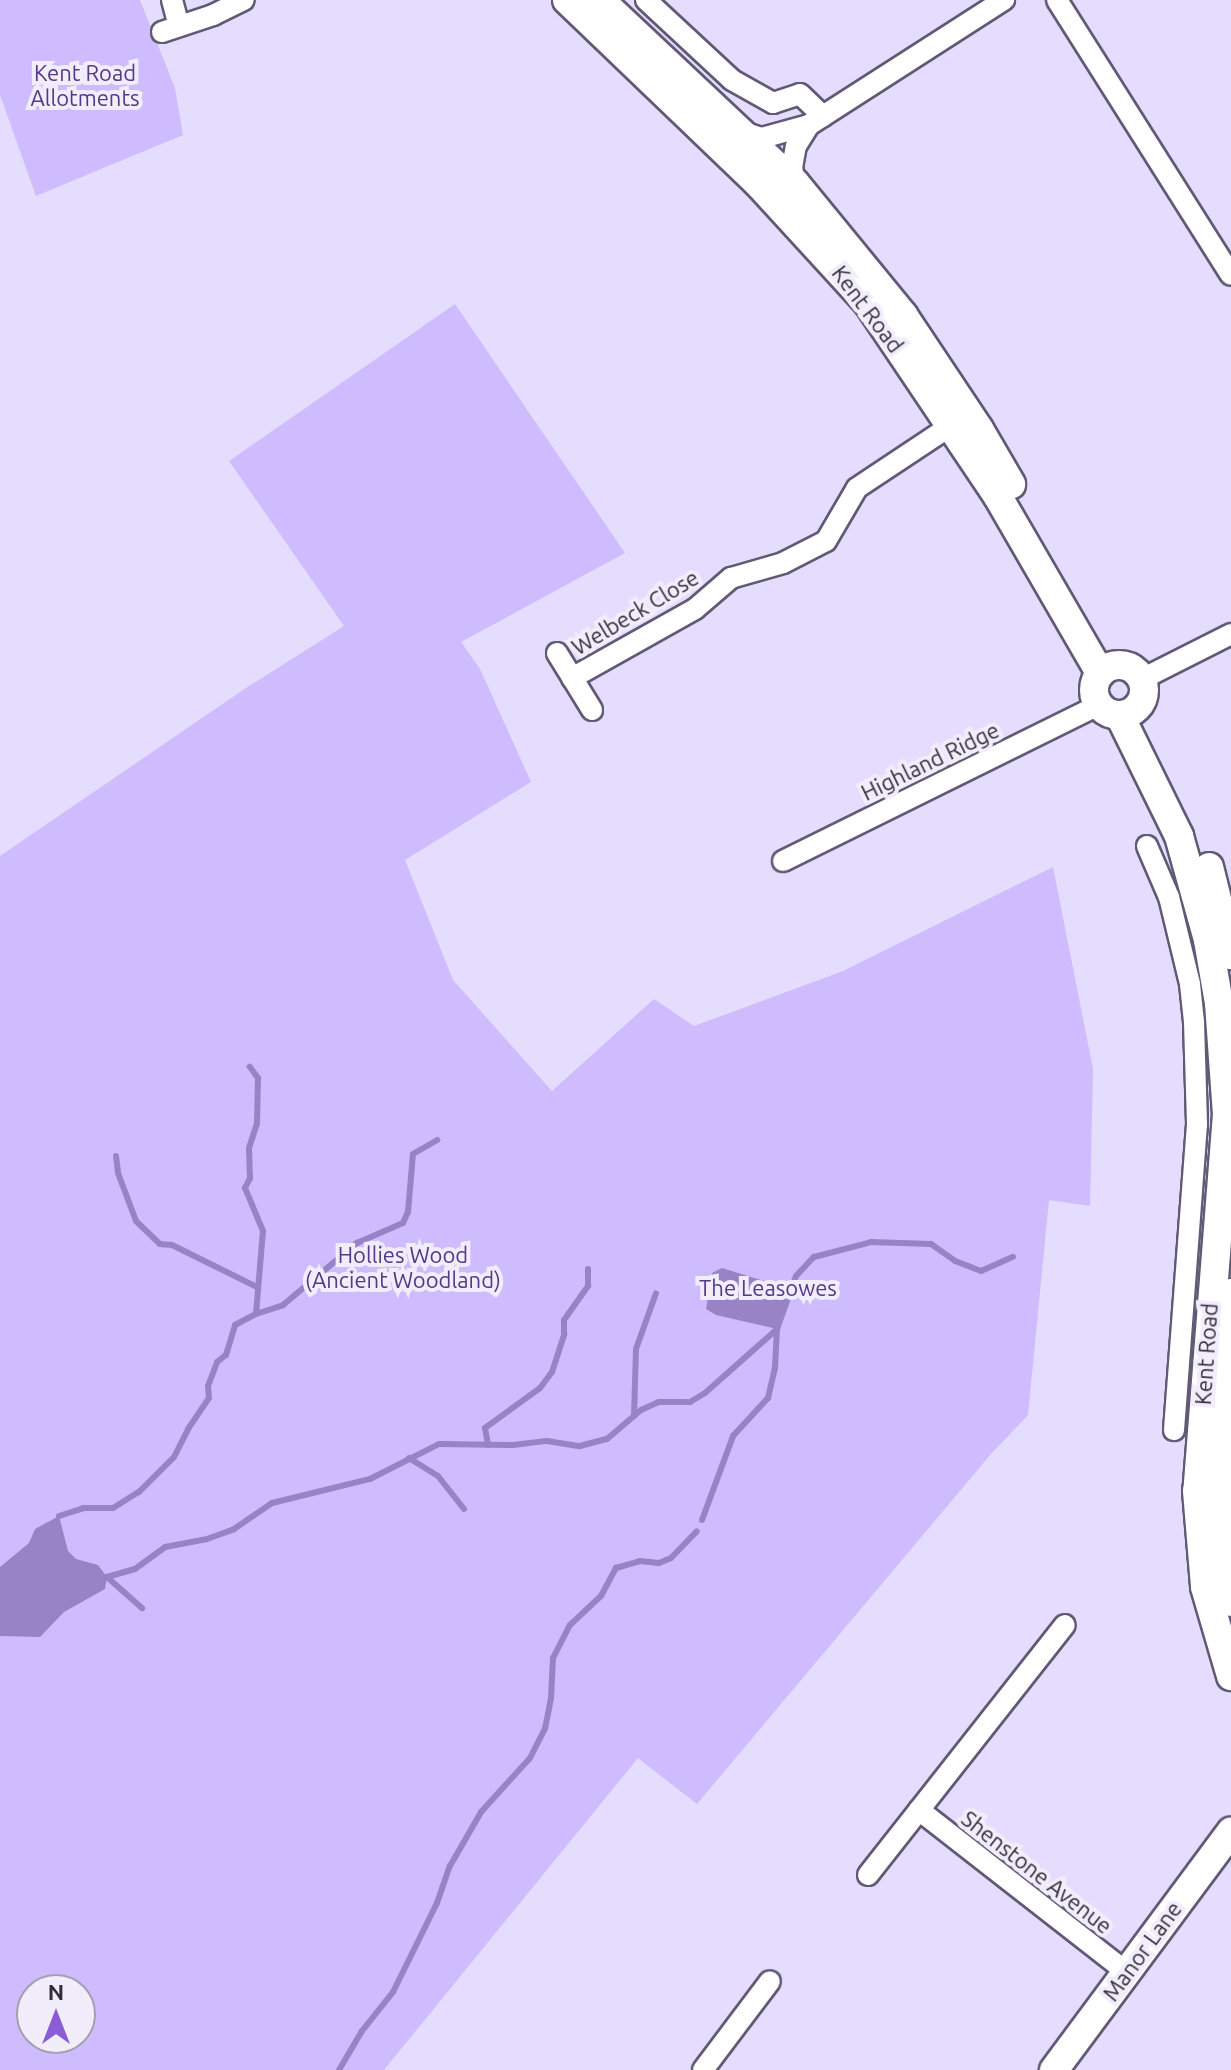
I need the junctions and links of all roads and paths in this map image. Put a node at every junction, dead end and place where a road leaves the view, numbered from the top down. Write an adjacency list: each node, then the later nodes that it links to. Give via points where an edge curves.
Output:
1 (172, 0): 2 (street, via 170,29)
2 (244, 0)
3 (567, 0): 12 (main road, Kent Road, via 827,256 868,303)
4 (600, 0): 9 (main road, Kent Road)
5 (646, 0): 8 (street, via 732,80 773,103 800,94)
6 (1004, 0): 8 (street)
7 (1057, 0): 11 (street)
8 (816, 120): 9 (street, via 762,138); 10 (street, via 796,146)
9 (743, 132): 10 (main road, Kent Road)
10 (795, 183): 15 (main road, Kent Road, via 903,315 979,429)
11 (1231, 275)
12 (952, 425): 15 (main road, Kent Road); 16 (street, Welbeck Close, via 857,488 826,541 783,563 731,578 695,609)
13 (1231, 634): 17 (street)
14 (557, 653): 16 (street, Welbeck Close)
15 (1108, 669): 17 (main road, via 1136,670); 19 (main road, Kent Road, via 1094,689)
16 (572, 678): 18 (street, Welbeck Close)
17 (1142, 679): 19 (main road, via 1145,689)
18 (592, 710)
19 (1118, 710): 21 (street, Highland Ridge); 22 (main road, Kent Road, via 1195,825); 23 (main road, Kent Road, via 1179,836)
20 (1147, 846): 23 (street, Kent Road)
21 (783, 861)
22 (1231, 955)
23 (1203, 982): 25 (street, Kent Road); 28 (main road, Kent Road, via 1224,1052 1227,1114 1197,1491 1205,1587)
24 (1231, 1293): 26 (main road, Kent Road, via 1218,1495 1219,1539)
25 (1174, 1430)
26 (1231, 1602)
27 (1065, 1625): 29 (street)
28 (1231, 1676)
29 (919, 1810): 31 (street); 32 (street, Shenstone Avenue)
30 (1231, 1832): 32 (main road, Manor Lane)
31 (868, 1875)
32 (1126, 1972): 35 (main road, Manor Lane)
33 (770, 1981): 34 (street)
34 (703, 2070)
35 (1054, 2070)

